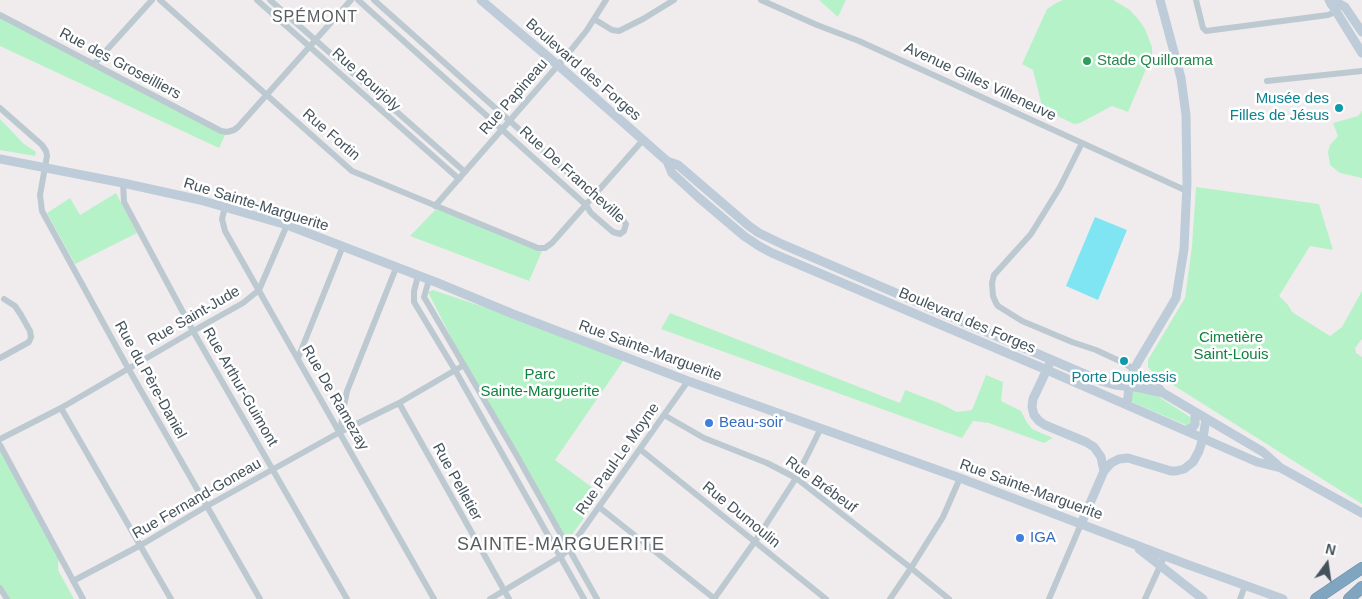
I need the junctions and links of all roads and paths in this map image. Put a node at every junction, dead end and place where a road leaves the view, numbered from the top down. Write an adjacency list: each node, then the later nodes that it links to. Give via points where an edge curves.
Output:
1 (152, 0): 21 (street)
2 (160, 0): 25 (street, Rue Fortin)
3 (257, 0): 19 (street, Rue Bourjoly)
4 (270, 0): 18 (street, Rue Bourjoly)
5 (350, 0): 18 (street)
6 (358, 0): 28 (street, Rue De Francheville)
7 (374, 0): 27 (street, Rue De Francheville)
8 (480, 0): 22 (street, Boulevard des Forges)
9 (606, 0): 16 (street, Rue Papineau)
10 (674, 0): 16 (street, via 618,31)
11 (761, 0): 30 (street, Avenue Gilles Villeneuve)
12 (1160, 0): 37 (street, via 1183,93)
13 (1196, 0): 14 (street, via 1203,28 1208,32 1321,16)
14 (1332, 5): 17 (street, via 1345,6); 20 (street)
15 (0, 15): 21 (street, Rue des Groseilliers)
16 (594, 18): 22 (street, Rue Papineau)
17 (1362, 32)
18 (315, 40): 19 (street); 34 (street, Rue Bourjoly)
19 (309, 47): 25 (street); 35 (street, Rue Bourjoly)
20 (1362, 53)
21 (94, 64): 25 (street, Rue des Groseilliers, via 221,131 230,132 238,127)
22 (558, 66): 27 (street, Rue Papineau); 29 (street, Boulevard des Forges)
23 (1362, 71): 24 (street)
24 (1267, 81)
25 (267, 96): 40 (street, Rue Fortin, via 352,171)
26 (0, 108): 33 (street, Rue du Père-Daniel, via 42,145 47,156)
27 (510, 121): 28 (street, Rue Papineau); 38 (street, Rue De Francheville)
28 (502, 129): 34 (street, Rue Papineau); 39 (street, Rue De Francheville)
29 (643, 140): 32 (street, Boulevard des Forges); 38 (street)
30 (1082, 143): 37 (street, Avenue Gilles Villeneuve); 61 (street, via 1031,234 994,275 992,296 998,306 1022,321 1096,350)
31 (0, 159): 33 (street, Rue Sainte-Marguerite)
32 (667, 161): 43 (street, Boulevard des Forges, via 678,165 753,229); 45 (street, Boulevard des Forges, via 672,173 698,196 744,236)
33 (45, 168): 36 (street, Rue Sainte-Marguerite); 58 (street, Rue du Père-Daniel, via 40,195 42,211)
34 (465, 172): 35 (street, Rue Papineau)
35 (459, 179): 40 (street, Rue Papineau)
36 (123, 183): 41 (street, Rue Sainte-Marguerite); 53 (street, Rue Arthur-Guimont, via 124,202)
37 (1187, 191): 61 (street, via 1177,295)
38 (594, 196): 39 (street); 39 (street, Rue De Francheville, via 625,222 624,231 615,233)
39 (586, 205): 40 (street, Rue Fortin, via 545,248)
40 (435, 206)
41 (225, 207): 42 (street, Rue Sainte-Marguerite); 50 (street, Rue De Ramezay, via 222,219 226,231)
42 (287, 225): 44 (street, Rue Sainte-Marguerite); 50 (street, Rue Saint-Jude)
43 (778, 242): 45 (street); 49 (street, Boulevard des Forges)
44 (342, 246): 46 (street, Rue Sainte-Marguerite); 55 (street)
45 (772, 253): 51 (street, Boulevard des Forges)
46 (396, 268): 47 (street, Rue Sainte-Marguerite); 73 (street, via 347,391)
47 (418, 276): 48 (street, Rue Sainte-Marguerite); 59 (street, via 414,302)
48 (429, 280): 57 (street, via 424,296); 62 (street, Rue Sainte-Marguerite)
49 (878, 285): 51 (street); 56 (street, Boulevard des Forges)
50 (259, 290): 53 (street, Rue Saint-Jude, via 243,303); 55 (street, Rue De Ramezay)
51 (873, 296): 60 (street, Boulevard des Forges)
52 (4, 299): 54 (street, via 15,306 31,337 29,342)
53 (193, 331): 58 (street, Rue Saint-Jude); 81 (street, Rue Arthur-Guimont)
54 (0, 358)
55 (298, 358): 73 (street, Rue De Ramezay)
56 (1051, 360): 60 (street); 63 (street, Boulevard des Forges, via 1106,383)
57 (464, 366): 59 (street, Rue Fernand-Goneau); 78 (street)
58 (128, 368): 67 (street, Rue Saint-Jude); 85 (street, Rue du Père-Daniel)
59 (454, 370): 65 (street, Rue Fernand-Goneau); 79 (street)
60 (1047, 370): 66 (street, Boulevard des Forges); 82 (street, via 1032,401 1036,417 1045,425 1094,447 1101,456)
61 (1134, 370): 63 (street); 64 (street)
62 (688, 381): 69 (street, Rue Paul-Le Moyne); 71 (street, Rue Sainte-Marguerite)
63 (1128, 387): 64 (street, Boulevard des Forges); 66 (street)
64 (1163, 393): 68 (street, Boulevard des Forges)
65 (399, 403): 73 (street, Rue Fernand-Goneau); 104 (street, Rue Pelletier)
66 (1127, 405): 72 (street, Boulevard des Forges)
67 (61, 408): 75 (street, Rue Saint-Jude); 91 (street)
68 (1195, 412): 70 (street, Boulevard des Forges); 72 (street, via 1195,424)
69 (664, 415): 77 (street, Rue Paul-Le Moyne); 83 (street, Rue Brébeuf, via 704,438 767,462)
70 (1206, 419): 74 (street); 80 (street, Boulevard des Forges, via 1263,452)
71 (821, 428): 83 (street); 84 (street, Rue Sainte-Marguerite)
72 (1187, 430): 74 (street, Boulevard des Forges)
73 (340, 432): 81 (street, Rue Fernand-Goneau); 111 (street, Rue De Ramezay)
74 (1203, 438): 80 (street, Boulevard des Forges, via 1258,462); 82 (street, via 1194,460 1182,470 1170,471 1126,458 1115,461)
75 (0, 439)
76 (0, 445): 100 (street)
77 (640, 450): 86 (street, Rue Paul-Le Moyne); 89 (street, Rue Dumoulin)
78 (517, 456): 79 (street); 92 (street)
79 (506, 462): 94 (street)
80 (1281, 468): 87 (street, Boulevard des Forges)
81 (273, 470): 85 (street, Rue Fernand-Goneau); 110 (street, Rue Arthur-Guimont)
82 (1104, 471): 88 (street)
83 (796, 478): 89 (street); 97 (street, Rue Brébeuf)
84 (960, 478): 88 (street, Rue Sainte-Marguerite); 97 (street, via 943,516)
85 (207, 506): 91 (street, Rue Fernand-Goneau); 109 (street, Rue du Père-Daniel)
86 (600, 507): 92 (street, Rue Paul-Le Moyne); 115 (street)
87 (1362, 513)
88 (1082, 524): 90 (street, Rue Sainte-Marguerite); 119 (street)
89 (754, 542): 115 (street); 116 (street, Rue Dumoulin)
90 (1131, 542): 93 (street, Rue Sainte-Marguerite); 96 (street)
91 (141, 545): 100 (street, Rue Fernand-Goneau); 108 (street)
92 (569, 549): 94 (street, Rue Paul-Le Moyne); 114 (street)
93 (1165, 556): 95 (street, Rue Sainte-Marguerite); 96 (street)
94 (560, 557): 104 (street, Rue Paul-Le Moyne); 105 (street)
95 (1186, 564): 99 (street); 101 (street, Rue Sainte-Marguerite)
96 (1160, 566): 99 (street); 120 (street)
97 (912, 568): 117 (street); 118 (street, Rue Brébeuf)
98 (1362, 568): 124 (highway)
99 (1178, 579): 121 (street)
100 (73, 582): 107 (street)
101 (1245, 586): 122 (street); 123 (street, Rue Sainte-Marguerite)
102 (1362, 587): 125 (highway)
103 (0, 588): 106 (street)
104 (504, 591): 112 (street, Rue Paul-Le Moyne); 113 (street, Rue Pelletier)
105 (583, 598): 114 (street)
106 (6, 599)
107 (83, 599)
108 (171, 599)
109 (260, 599)
110 (347, 599)
111 (434, 599)
112 (490, 599)
113 (508, 599)
114 (597, 599)
115 (715, 599)
116 (826, 599)
117 (890, 599)
118 (949, 599)
119 (1049, 599)
120 (1144, 599)
121 (1203, 599)
122 (1240, 599)
123 (1283, 599)
124 (1316, 599)
125 (1349, 599)

